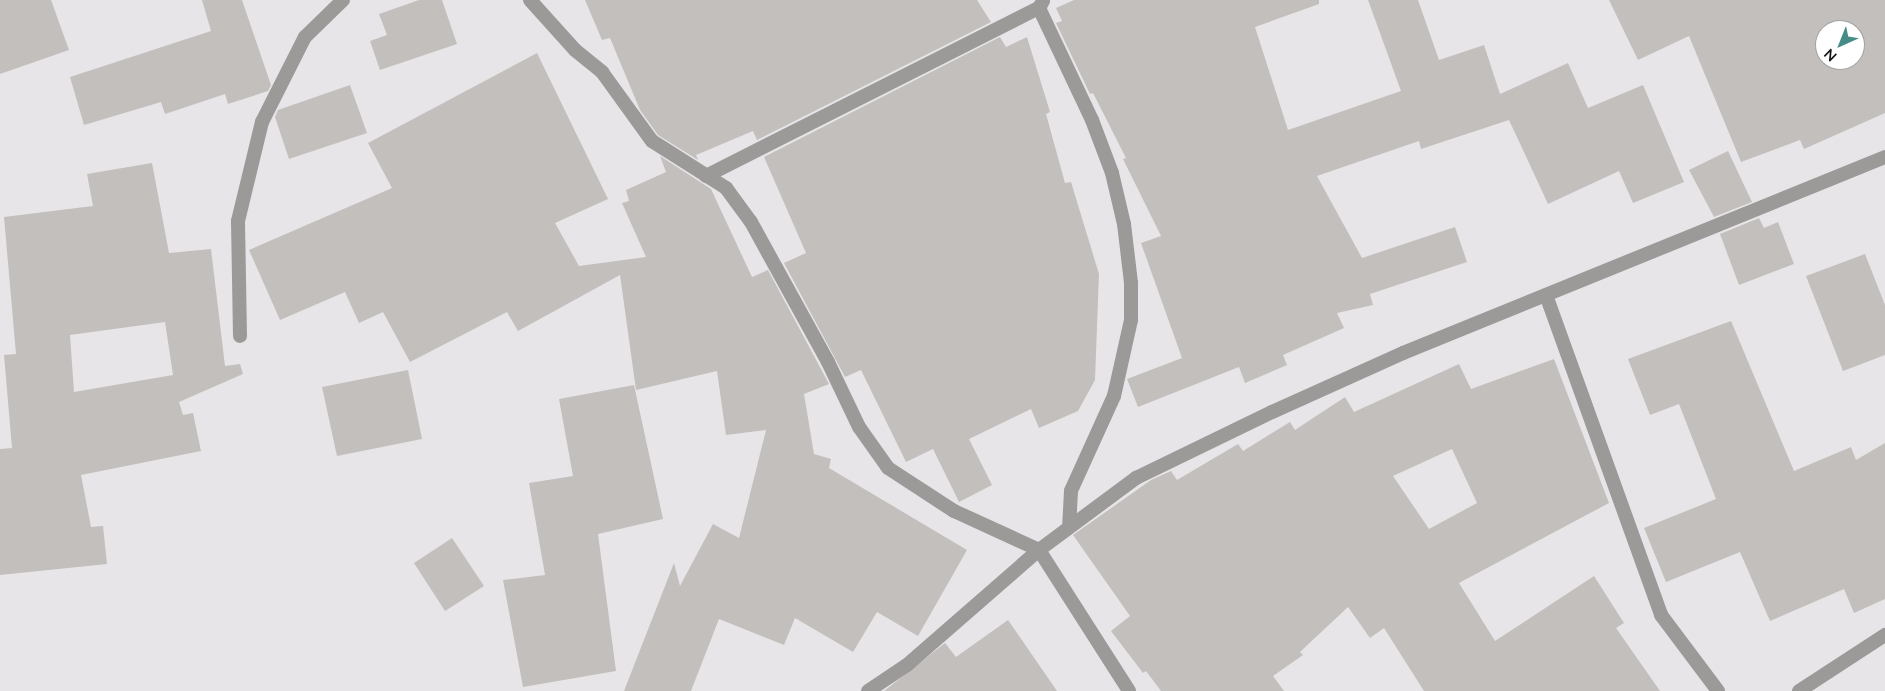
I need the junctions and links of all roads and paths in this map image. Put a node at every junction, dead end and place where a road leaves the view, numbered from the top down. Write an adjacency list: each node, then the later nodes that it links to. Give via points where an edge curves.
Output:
1 (343, 0): 7 (street, via 305,37 262,122 238,221)
2 (530, 0): 5 (street, via 575,50 602,72 652,141)
3 (1041, 4): 5 (street); 8 (street, via 1112,173 1124,224 1131,283 1131,320 1114,396 1071,491)
4 (1885, 157): 6 (street)
5 (706, 176): 9 (street, via 726,188 751,222 828,362 859,427 888,468 954,510)
6 (1546, 295): 8 (street, via 1264,416 1136,478); 13 (street, via 1661,615)
7 (240, 336)
8 (1069, 527): 9 (street)
9 (1040, 550): 11 (street, via 914,659); 12 (street)
10 (1885, 635): 14 (street)
11 (868, 691)
12 (1129, 691)
13 (1718, 691)
14 (1799, 691)

